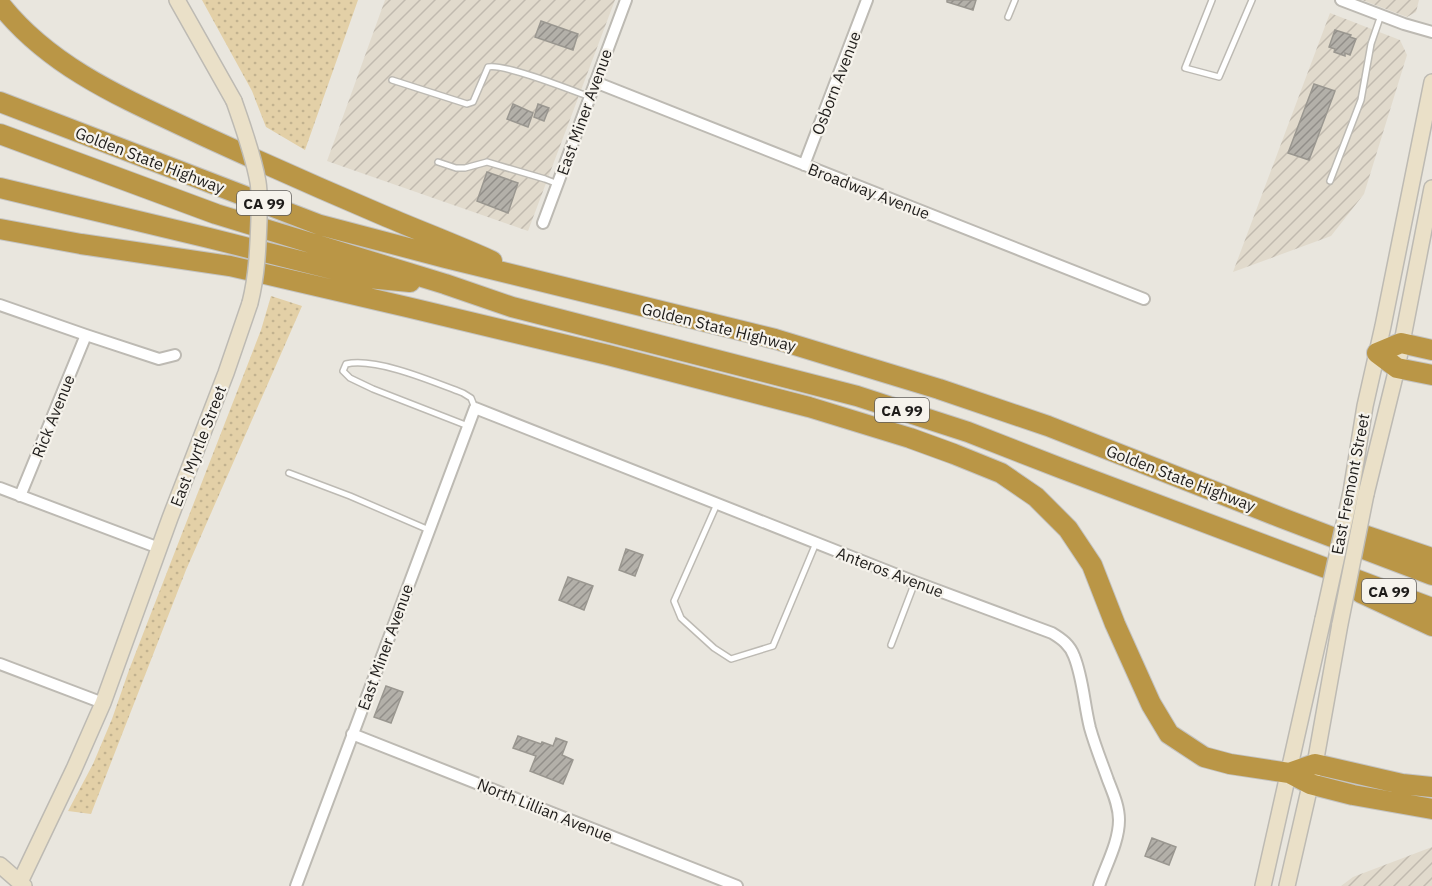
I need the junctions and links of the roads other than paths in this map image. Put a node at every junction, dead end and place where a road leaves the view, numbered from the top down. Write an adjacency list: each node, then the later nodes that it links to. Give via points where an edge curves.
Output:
1 (177, 0): 47 (main road, East Myrtle Street, bridge, via 234,101 250,149 258,183 258,255 250,303)
2 (626, 0): 13 (street, East Miner Avenue)
3 (867, 0): 19 (street, Osborn Avenue)
4 (1014, 0): 10 (lane)
5 (1212, 0): 6 (lane, via 1185,68 1219,77)
6 (1252, 0)
7 (1341, 0): 9 (street)
8 (0, 4): 26 (highway, via 55,57 103,88 284,173)
9 (1380, 15): 11 (street); 20 (lane, via 1361,100)
10 (1008, 17)
11 (1432, 32)
12 (392, 80): 15 (lane, via 467,104 473,102 488,67 494,65)
13 (595, 82): 15 (street, East Miner Avenue); 19 (street, Broadway Avenue)
14 (1432, 82): 33 (main road, East Fremont Street)
15 (590, 97): 21 (street, East Miner Avenue)
16 (0, 102): 26 (highway, Golden State Highway / CA 99, via 320,225)
17 (0, 134): 27 (highway, Golden State Highway / CA 99, via 216,214)
18 (438, 162): 21 (lane, via 465,168 487,162)
19 (804, 165): 28 (street, Broadway Avenue)
20 (1330, 180)
21 (558, 184): 24 (street, East Miner Avenue)
22 (0, 188): 27 (highway, via 368,278)
23 (1432, 188): 31 (main road, East Fremont Street)
24 (543, 223)
25 (0, 229): 59 (highway, via 230,267 608,355 809,407 910,438 1001,473 1036,497 1068,529 1092,566 1151,704 1169,734 1204,757)
26 (535, 280): 44 (highway, Golden State Highway / CA 99, via 775,339 877,370 1048,426)
27 (446, 284): 49 (highway, Golden State Highway / CA 99, via 512,307 857,396 968,432)
28 (1144, 299)
29 (0, 305): 30 (street)
30 (86, 335): 34 (street, via 159,359); 42 (street, Rick Avenue)
31 (1401, 343): 32 (highway); 33 (highway); 35 (main road, East Fremont Street)
32 (1432, 350)
33 (1377, 353): 35 (highway); 41 (main road, East Fremont Street, via 1365,406)
34 (175, 355)
35 (1397, 368): 36 (highway); 41 (main road, East Fremont Street)
36 (1432, 375)
37 (475, 408): 38 (street, East Miner Avenue); 38 (lane, via 463,393 392,368 356,362 346,364 343,371 373,389); 43 (street, Anteros Avenue)
38 (468, 426): 45 (street, East Miner Avenue)
39 (289, 473): 45 (lane)
40 (0, 488): 42 (street)
41 (1359, 493): 58 (main road, East Fremont Street, bridge); 59 (main road, East Fremont Street, bridge, via 1323,619)
42 (20, 496): 47 (street)
43 (717, 504): 46 (street, Anteros Avenue); 46 (lane, via 674,601 681,618 731,658 773,646)
44 (1282, 518): 48 (highway, via 1321,520); 50 (highway, Golden State Highway / CA 99)
45 (429, 530): 57 (street, East Miner Avenue)
46 (816, 543): 51 (street, Anteros Avenue)
47 (159, 548): 56 (main road, East Myrtle Street)
48 (1432, 558)
49 (1346, 575): 52 (highway, Golden State Highway / CA 99); 53 (highway, via 1361,593)
50 (1432, 575)
51 (915, 582): 54 (lane); 67 (street, Anteros Avenue, via 1052,633 1073,653 1096,748 1119,816 1116,838)
52 (1432, 608)
53 (1432, 626)
54 (891, 645)
55 (0, 664): 56 (street)
56 (102, 703): 64 (main road, East Myrtle Street)
57 (352, 734): 65 (street, East Miner Avenue); 66 (street, North Lillian Avenue)
58 (1315, 764): 59 (highway); 60 (main road, East Fremont Street); 61 (highway)
59 (1289, 773): 60 (highway); 68 (main road, East Fremont Street)
60 (1310, 784): 62 (highway); 69 (main road, East Fremont Street)
61 (1432, 787)
62 (1432, 809)
63 (0, 865): 64 (main road)
64 (21, 885)
65 (296, 886)
66 (737, 886)
67 (1099, 886)
68 (1263, 886)
69 (1287, 886)

